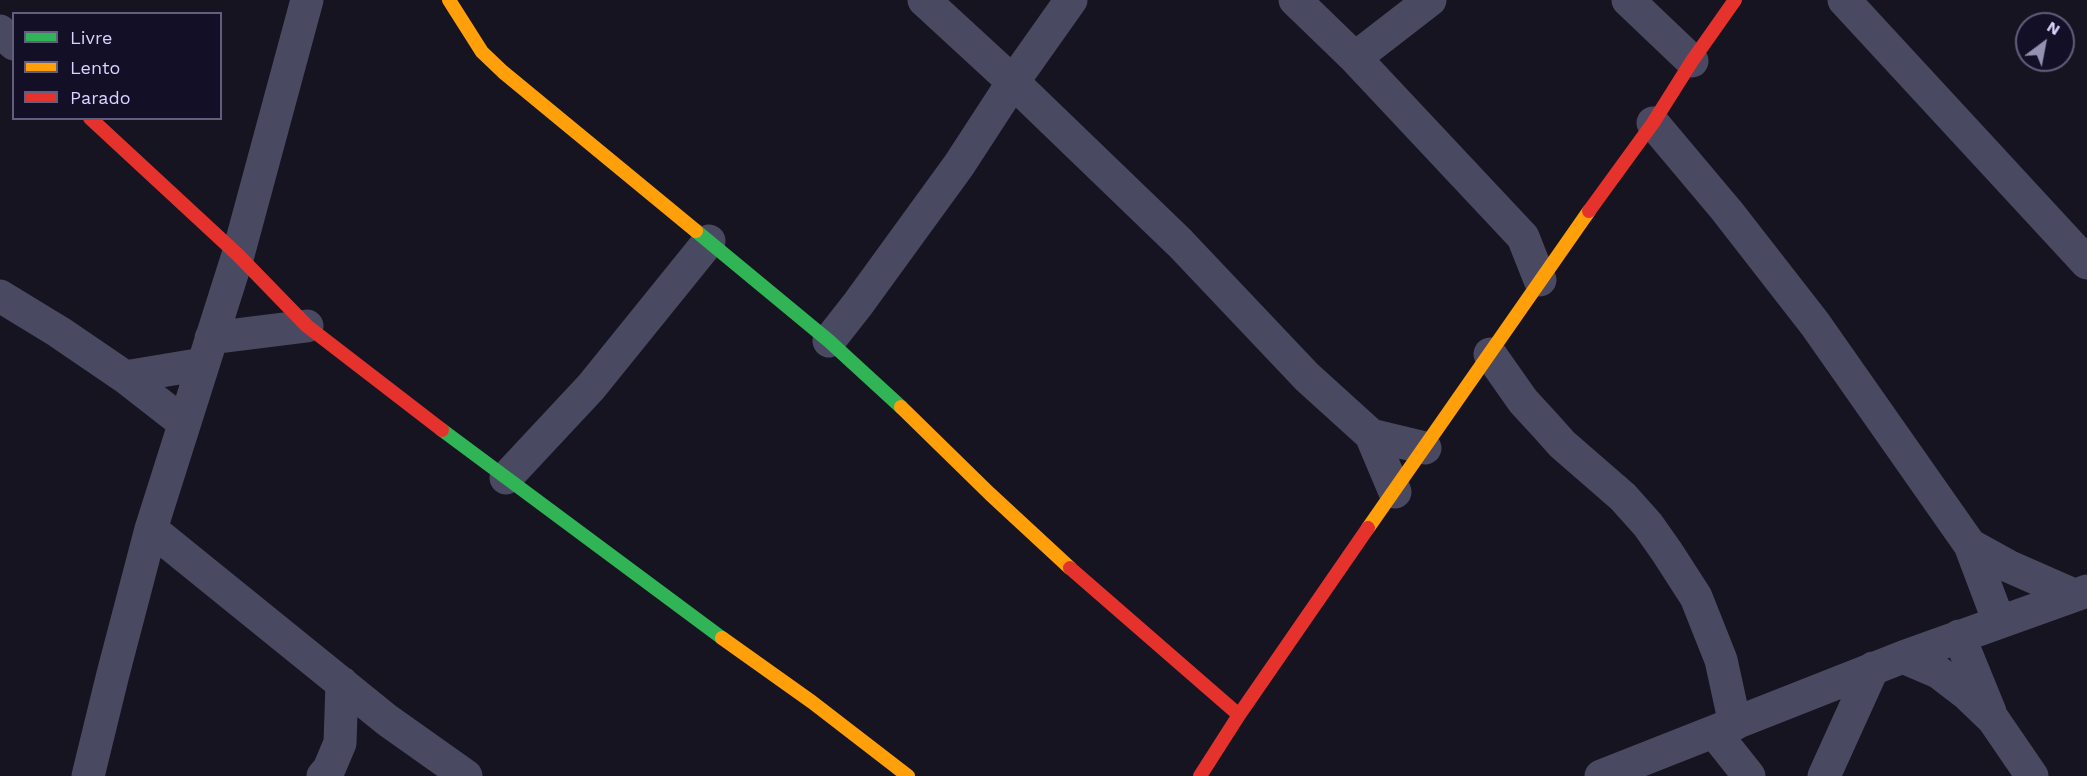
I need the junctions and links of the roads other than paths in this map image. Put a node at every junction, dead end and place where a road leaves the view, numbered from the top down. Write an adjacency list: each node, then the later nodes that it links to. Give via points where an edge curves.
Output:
1 (308, 0): 20 (street)
2 (449, 0): 18 (street, via 482,52 503,72)
3 (924, 0): 14 (street)
4 (1071, 0): 14 (street)
5 (1295, 0): 12 (street)
6 (1430, 0): 12 (street)
7 (1628, 0): 13 (street)
8 (1734, 0): 13 (street)
9 (1844, 0): 21 (street)
10 (0, 31): 11 (street)
11 (12, 42)
12 (1355, 58): 17 (street)
13 (1692, 61): 16 (street)
14 (1013, 82): 25 (street, via 959,165); 30 (street, via 1180,243 1307,377)
15 (92, 120): 20 (street)
16 (1653, 123): 19 (street); 35 (street, via 1815,324)
17 (1523, 237): 19 (street); 22 (street)
18 (709, 242): 25 (street); 32 (street, via 591,387)
19 (1560, 252): 22 (street)
20 (238, 255): 24 (street); 26 (street)
21 (2087, 263)
22 (1540, 280): 27 (street)
23 (0, 296): 28 (street)
24 (307, 326): 26 (street); 32 (street)
25 (829, 341): 42 (street, via 1103,598)
26 (207, 351): 28 (street); 29 (street)
27 (1490, 354): 31 (street); 44 (street, via 1523,401 1562,444 1623,497 1648,525 1696,597 1721,660)
28 (125, 377): 29 (street)
29 (184, 423): 34 (street)
30 (1371, 435): 31 (street); 33 (street)
31 (1425, 448): 33 (street)
32 (506, 478): 48 (street)
33 (1395, 492): 42 (street)
34 (151, 529): 41 (street); 45 (street)
35 (1970, 545): 36 (street, via 2008,566); 37 (street)
36 (2080, 593): 37 (street)
37 (1999, 622): 38 (street)
38 (1959, 636): 39 (street); 43 (street)
39 (1903, 657): 40 (street); 43 (street, via 1938,672)
40 (1873, 668): 44 (street); 52 (street)
41 (342, 683): 46 (street, via 340,742); 47 (street)
42 (1239, 715): 49 (street)
43 (1993, 719): 53 (street)
44 (1724, 728): 50 (street); 51 (street)
45 (88, 776)
46 (323, 776)
47 (466, 776)
48 (908, 776)
49 (1200, 776)
50 (1601, 776)
51 (1749, 776)
52 (1824, 776)
53 (2032, 776)

